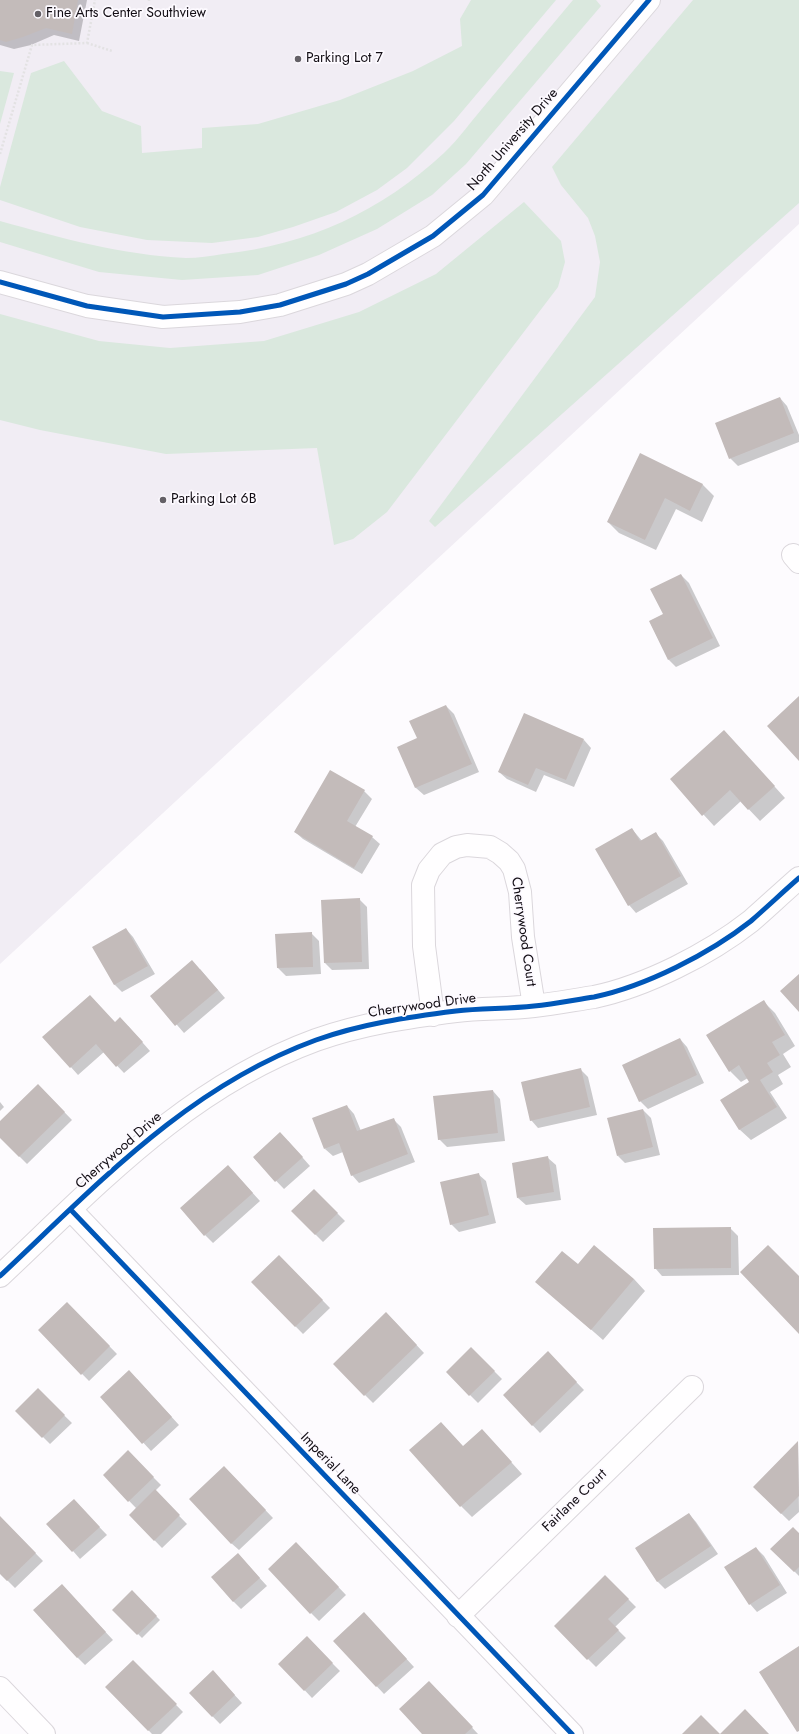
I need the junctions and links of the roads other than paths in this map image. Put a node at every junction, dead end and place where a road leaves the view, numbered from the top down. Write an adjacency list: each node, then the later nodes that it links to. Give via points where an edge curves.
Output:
1 (649, 0): 2 (street, North University Drive, via 483,195 433,236 346,284 280,305 240,312 163,317 87,306)
2 (0, 282)
3 (799, 878): 4 (street, Cherrywood Drive, via 750,921 715,946 671,970 596,996)
4 (534, 1006): 5 (street, Cherrywood Drive); 5 (street, Cherrywood Court, via 523,937 520,892 514,869 509,861 490,847 467,845 442,854 429,870 423,885 424,946)
5 (433, 1015): 6 (street, Cherrywood Drive, via 369,1024 316,1040 268,1061 216,1089 180,1114 130,1155)
6 (71, 1210): 7 (street, Cherrywood Drive); 9 (street, Imperial Lane)
7 (0, 1276)
8 (692, 1387): 9 (street, Fairlane Court)
9 (458, 1616): 12 (street, Imperial Lane)
10 (0, 1688): 11 (street)
11 (44, 1734)
12 (572, 1734)

